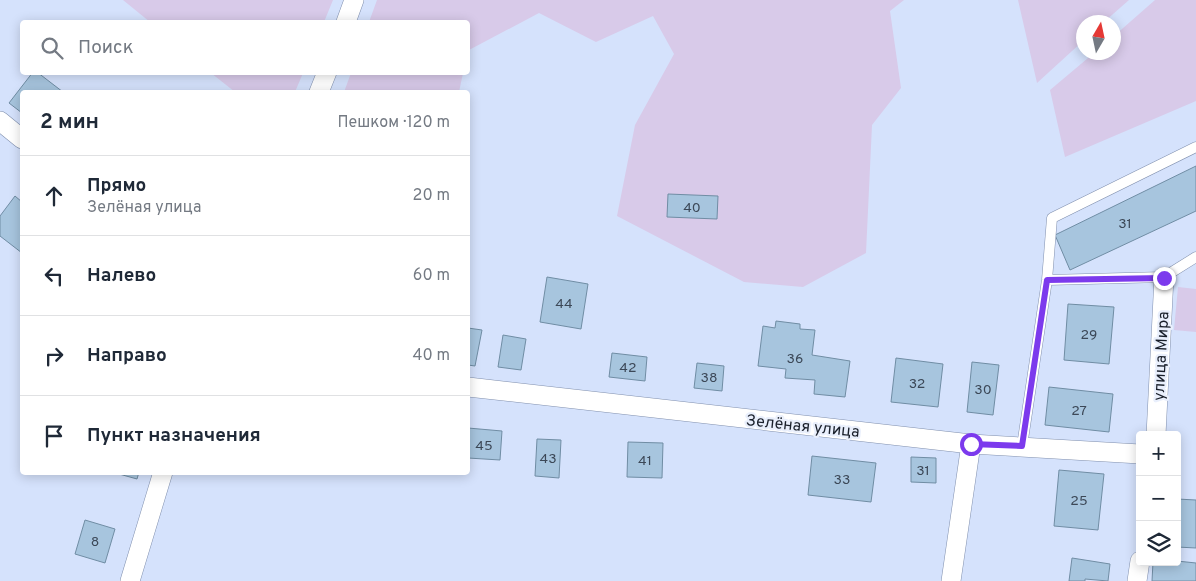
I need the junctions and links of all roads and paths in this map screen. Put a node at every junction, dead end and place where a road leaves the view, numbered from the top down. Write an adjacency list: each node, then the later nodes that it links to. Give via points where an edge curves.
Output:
1 (354, 0): 2 (street)
2 (347, 20)
3 (326, 75): 4 (street)
4 (320, 90)
5 (0, 121): 6 (street)
6 (20, 137)
7 (1196, 147): 10 (lane, via 1052,218)
8 (1196, 257): 9 (lane)
9 (1164, 278): 10 (lane); 12 (street, улица Мира)
10 (1047, 280): 14 (lane)
11 (470, 387): 13 (street, Зелёная улица)
12 (1156, 431)
13 (971, 444): 14 (street, Зелёная улица); 19 (street)
14 (1022, 446): 15 (street, Зелёная улица)
15 (1136, 454)
16 (162, 475): 18 (street)
17 (1139, 566): 20 (street)
18 (130, 581)
19 (951, 581)
20 (1137, 581)

